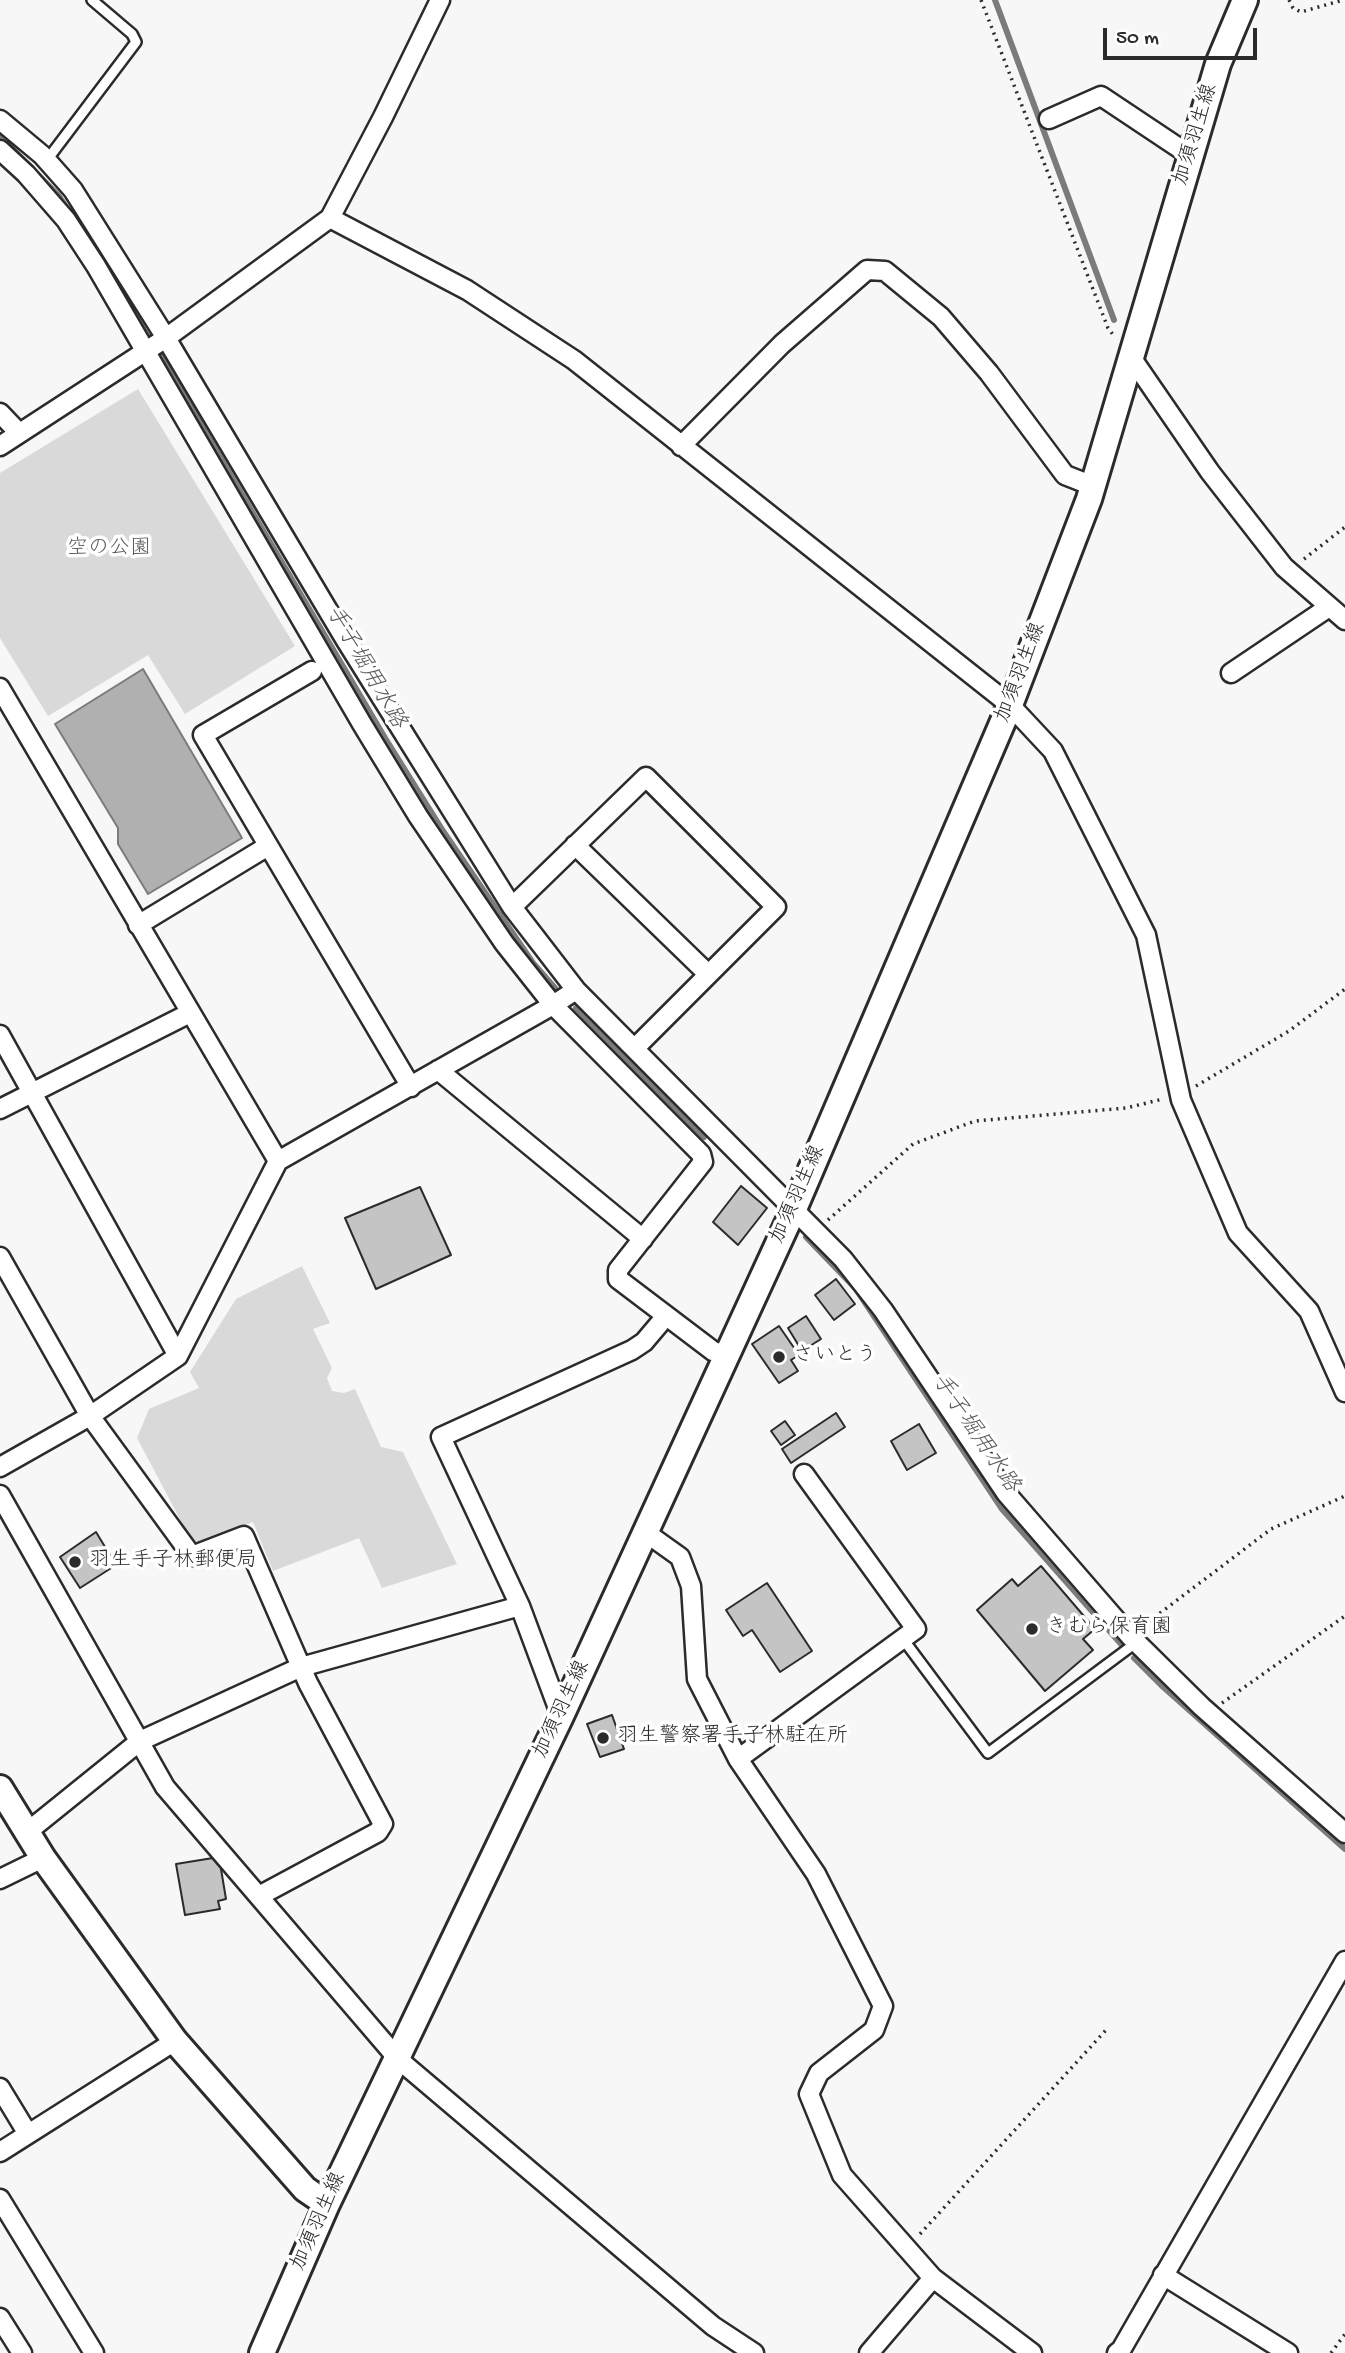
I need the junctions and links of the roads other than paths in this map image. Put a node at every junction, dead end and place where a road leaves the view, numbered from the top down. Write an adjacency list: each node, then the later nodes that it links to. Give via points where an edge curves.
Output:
1 (92, 0): 8 (lane, via 136,42)
2 (440, 0): 9 (street)
3 (1245, 0): 7 (main road, 加須羽生線, via 1218,64)
4 (1049, 119): 7 (street, via 1101,96)
5 (0, 120): 8 (street)
6 (0, 150): 11 (street, via 66,220)
7 (1191, 156): 12 (main road, 加須羽生線)
8 (47, 160): 10 (street, via 74,190)
9 (330, 218): 10 (street); 16 (street, via 467,290 574,360)
10 (166, 338): 11 (street); 26 (street)
11 (144, 351): 14 (street); 30 (street, via 418,816 504,943)
12 (1130, 357): 17 (main road, 加須羽生線); 18 (street, via 1210,472 1289,571)
13 (0, 413): 14 (street)
14 (19, 433): 15 (street)
15 (0, 446)
16 (681, 446): 17 (street, via 782,344 867,270 884,271 941,317 1065,475); 23 (street)
17 (1093, 486): 23 (main road, 加須羽生線)
18 (1329, 607): 19 (street); 21 (street)
19 (1345, 620)
20 (312, 671): 25 (street, via 203,735)
21 (1231, 673)
22 (0, 688): 27 (street)
23 (1010, 705): 39 (main road, 加須羽生線); 45 (street, via 1053,751 1146,935 1180,1095 1238,1233 1309,1311)
24 (575, 845): 26 (street); 28 (street); 28 (street, via 646,777 776,907)
25 (268, 846): 27 (street); 35 (street)
26 (512, 907): 29 (street)
27 (138, 925): 31 (street)
28 (708, 974): 33 (street)
29 (576, 990): 30 (street); 33 (street)
30 (554, 1005): 34 (street); 40 (street, via 701,1154 703,1162)
31 (190, 1013): 36 (street); 38 (street)
32 (0, 1035): 36 (street)
33 (635, 1048): 39 (street)
34 (438, 1070): 35 (street); 40 (street)
35 (411, 1087): 38 (street)
36 (34, 1094): 37 (street); 43 (street)
37 (0, 1110)
38 (278, 1161): 43 (street)
39 (794, 1209): 44 (main road, 加須羽生線); 53 (street, via 843,1259 883,1310 1006,1493)
40 (643, 1238): 42 (street, via 618,1270 618,1279)
41 (0, 1257): 46 (street)
42 (666, 1316): 44 (street); 51 (street, via 645,1342 632,1350 441,1437)
43 (178, 1356): 46 (street)
44 (726, 1356): 50 (main road, 加須羽生線)
45 (1345, 1392)
46 (90, 1416): 47 (street); 54 (street, via 192,1556 244,1536)
47 (0, 1466)
48 (804, 1474): 52 (street, via 916,1629)
49 (0, 1495): 56 (street)
50 (645, 1532): 55 (main road, 加須羽生線); 57 (street, via 680,1558 691,1586 697,1679)
51 (520, 1606): 54 (street); 55 (street)
52 (903, 1639): 53 (lane, via 988,1753); 57 (street)
53 (1133, 1639): 60 (street)
54 (301, 1667): 56 (street); 63 (street, via 383,1824 378,1832)
55 (561, 1716): 66 (main road, 加須羽生線)
56 (140, 1741): 59 (street); 63 (street, via 165,1787)
57 (738, 1759): 73 (street, via 816,1874 883,2006 874,2030 819,2073 809,2094 842,2175)
58 (0, 1788): 59 (main road)
59 (26, 1833): 61 (main road)
60 (1345, 1833)
61 (43, 1858): 62 (street); 65 (main road)
62 (0, 1879)
63 (259, 1896): 66 (street)
64 (1345, 1961): 72 (street)
65 (175, 2041): 68 (street); 71 (main road, via 305,2189)
66 (398, 2059): 71 (main road, 加須羽生線); 79 (street, via 713,2326)
67 (0, 2088): 68 (street)
68 (28, 2134): 69 (street)
69 (0, 2152)
70 (0, 2199): 77 (street)
71 (327, 2204): 78 (main road, 加須羽生線)
72 (1163, 2275): 75 (street); 82 (street)
73 (933, 2278): 80 (street); 81 (street)
74 (0, 2318): 76 (street)
75 (1121, 2352)
76 (22, 2353)
77 (94, 2353)
78 (262, 2353)
79 (754, 2353)
80 (869, 2353)
81 (1032, 2353)
82 (1288, 2353)

